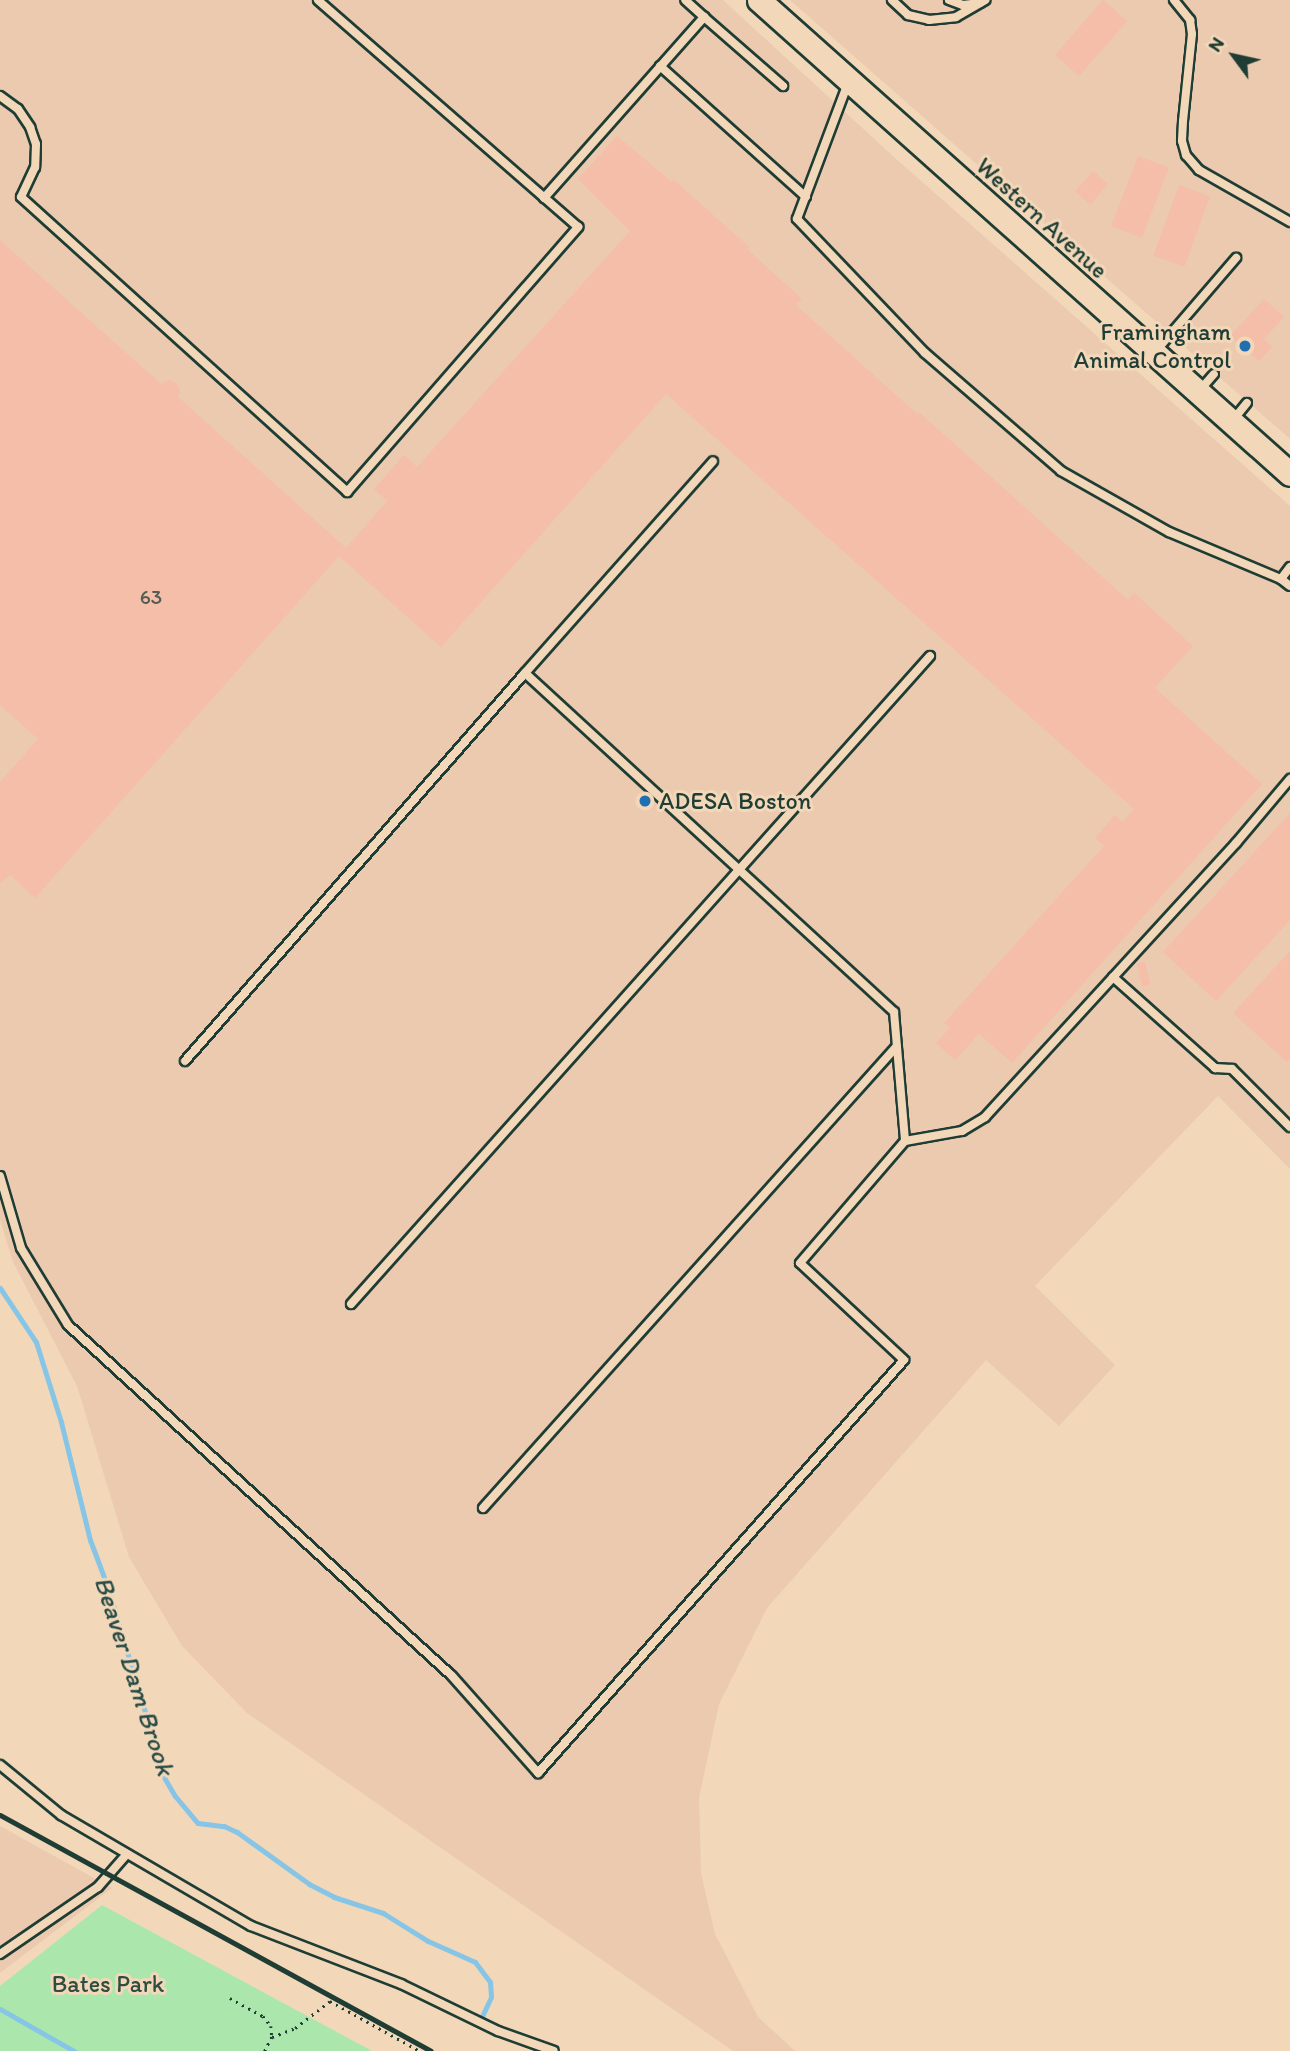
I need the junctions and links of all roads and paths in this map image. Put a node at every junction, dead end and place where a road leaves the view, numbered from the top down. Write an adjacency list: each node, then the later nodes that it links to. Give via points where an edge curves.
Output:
1 (318, 0): 14 (lane)
2 (685, 0): 8 (lane)
3 (759, 0): 10 (street, Western Avenue)
4 (892, 0): 7 (lane, via 908,15 929,20 956,18)
5 (949, 0): 7 (lane, via 963,5)
6 (1174, 0): 15 (lane, via 1190,20 1192,34 1182,141 1186,155 1199,170)
7 (984, 1)
8 (704, 17): 9 (lane); 11 (lane)
9 (660, 66): 13 (lane); 14 (lane)
10 (849, 81): 13 (lane); 17 (street, Western Avenue)
11 (783, 86)
12 (0, 96): 14 (lane, via 18,109 36,144 35,167 21,197 347,492 578,227)
13 (806, 197): 25 (lane, via 797,219 925,353 1061,471 1169,532)
14 (544, 198)
15 (1290, 222)
16 (1237, 258): 17 (lane)
17 (1154, 353): 19 (street, Western Avenue)
18 (1214, 374): 19 (lane)
19 (1198, 392): 21 (street, Western Avenue)
20 (1247, 403): 21 (lane)
21 (1231, 421): 23 (street, Western Avenue)
22 (713, 461): 28 (lane)
23 (1287, 465)
24 (1290, 567): 25 (lane)
25 (1281, 579): 26 (lane)
26 (1290, 586)
27 (930, 656): 30 (lane)
28 (525, 673): 30 (lane); 33 (lane)
29 (1290, 779): 31 (lane)
30 (739, 870): 32 (lane, via 894,1012); 37 (lane)
31 (1113, 977): 34 (lane, via 1215,1068 1232,1069); 35 (lane, via 985,1117 962,1131)
32 (897, 1045): 35 (lane); 38 (lane)
33 (185, 1061)
34 (1290, 1127)
35 (905, 1140): 36 (lane, via 800,1263 904,1360 538,1773 452,1676 68,1325 21,1248)
36 (0, 1176)
37 (351, 1304)
38 (483, 1508)
39 (0, 1765): 40 (lane, via 61,1815)
40 (127, 1854): 41 (lane, via 98,1887); 46 (lane, via 251,1926 401,1983 498,2031)
41 (0, 1954)
42 (230, 1998): 43 (path, via 263,2016)
43 (272, 2037): 44 (path); 45 (path, via 295,2028 330,2001)
44 (265, 2051)
45 (420, 2051)
46 (554, 2051)

